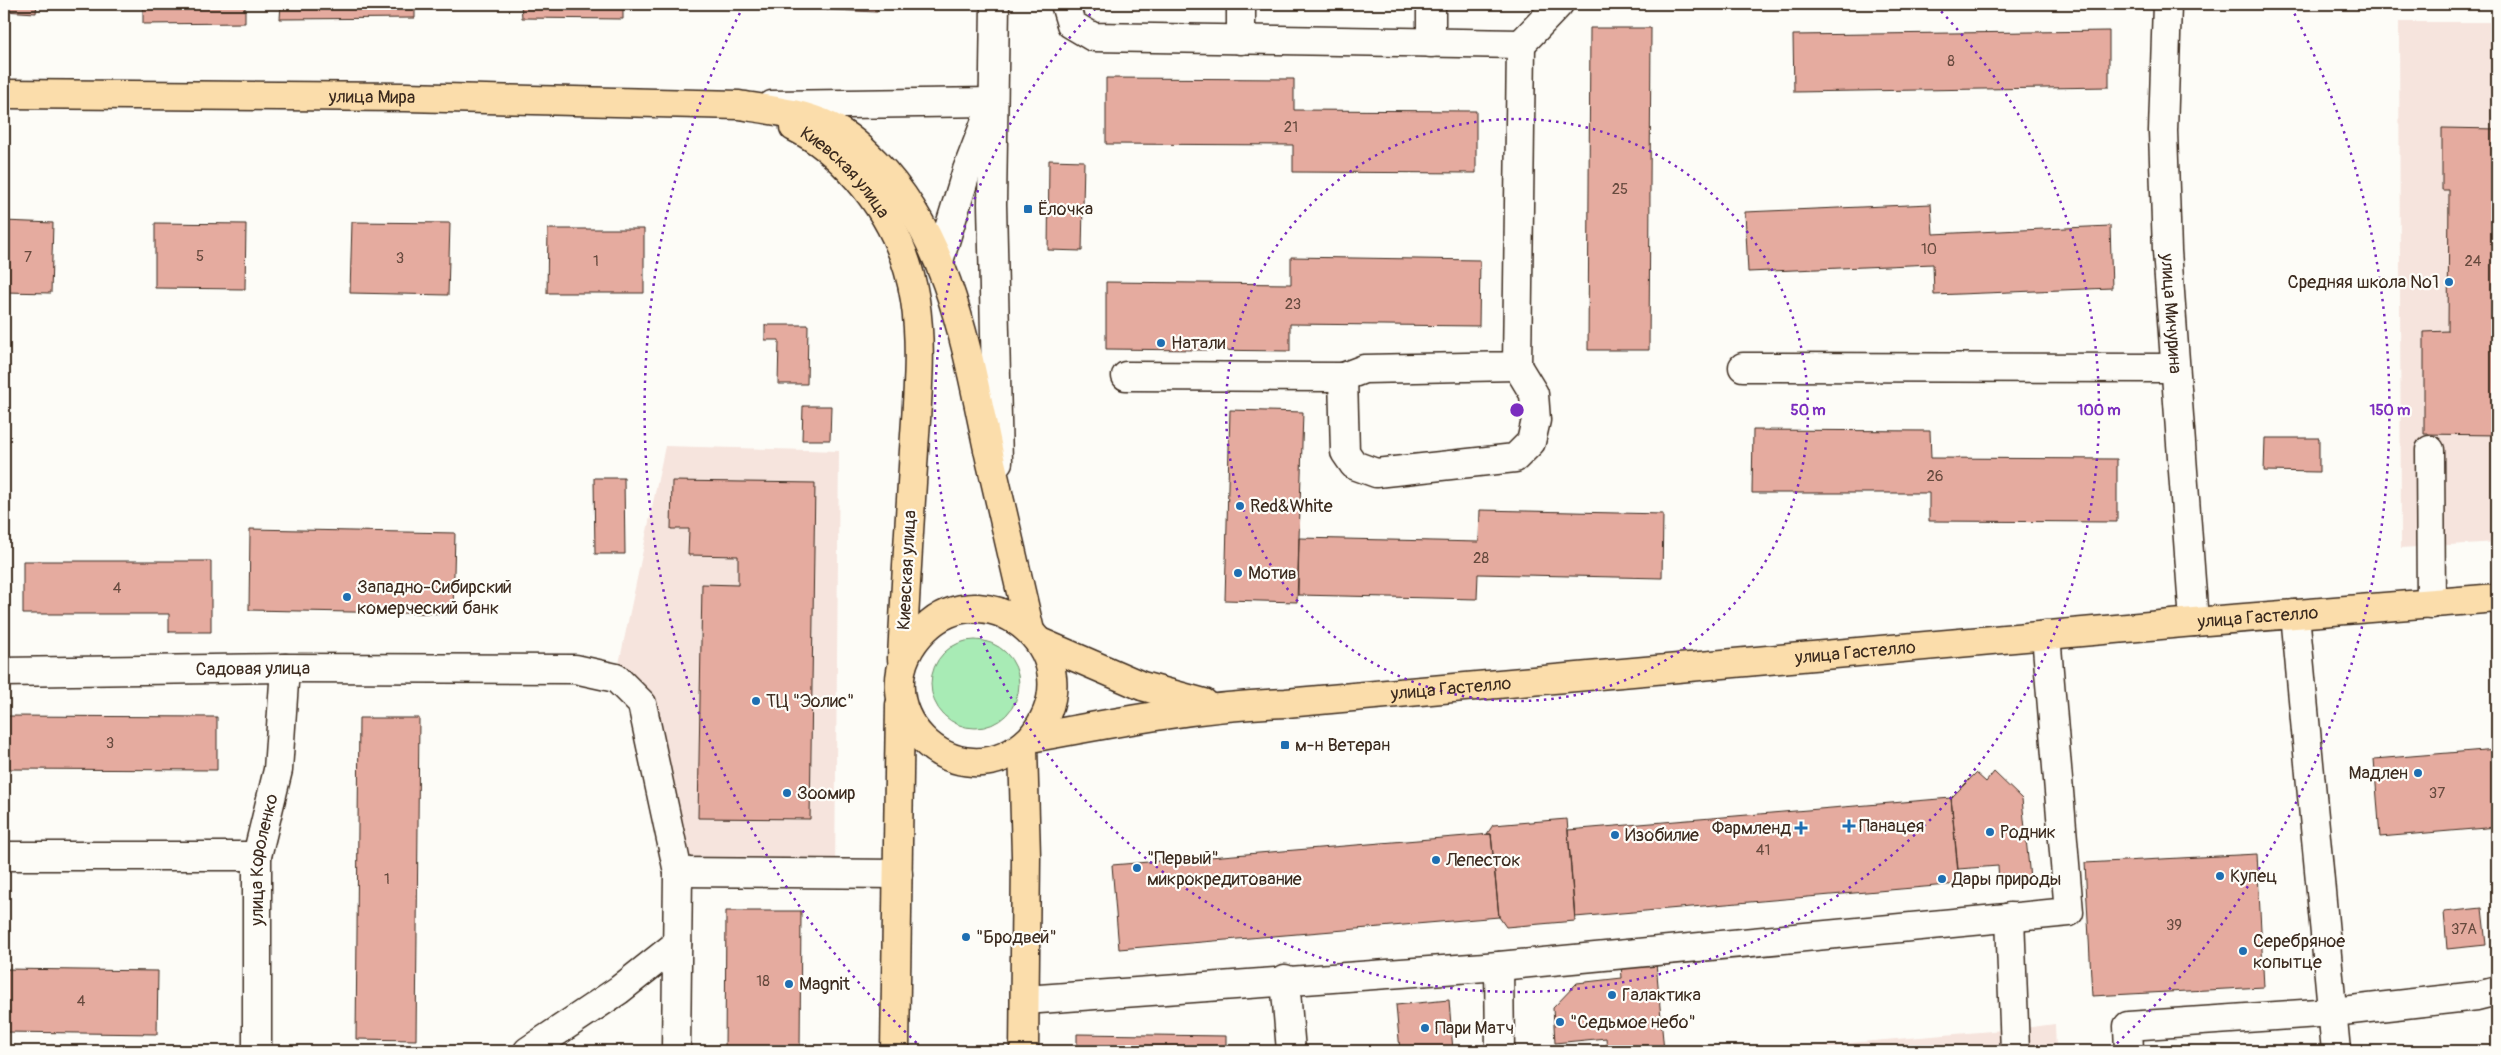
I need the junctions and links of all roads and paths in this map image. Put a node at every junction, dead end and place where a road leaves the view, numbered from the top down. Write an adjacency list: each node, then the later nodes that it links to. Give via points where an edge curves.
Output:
1 (996, 4): 11 (street, Киевская улица)
2 (1065, 4): 7 (street, via 1071,24 1093,37)
3 (1241, 4): 7 (street)
4 (1431, 4): 8 (street)
5 (1559, 4): 9 (street)
6 (2167, 4): 17 (street, улица Мичурина, via 2163,131)
7 (1241, 40): 8 (street)
8 (1431, 43): 9 (street)
9 (1520, 44): 15 (street)
10 (4, 94): 12 (main road, улица Мира, via 406,97)
11 (993, 102): 12 (street); 13 (street, via 967,170); 21 (street, Киевская улица, via 992,204)
12 (739, 105): 13 (main road, Киевская улица, via 808,117 858,145 889,177 915,215); 14 (main road, Киевская улица, via 774,117 826,146 872,196 890,223 905,255 914,291)
13 (939, 261): 14 (main road); 21 (main road, Киевская улица, via 960,320)
14 (919, 348): 29 (main road, Киевская улица)
15 (1517, 366): 19 (street, via 1364,369); 19 (street, via 1534,394 1536,420 1531,442 1515,458 1376,473 1354,465 1345,452)
16 (1743, 368): 17 (street)
17 (2175, 368): 25 (street, улица Мичурина)
18 (1126, 376): 19 (street)
19 (1343, 377)
20 (2430, 450): 23 (street)
21 (999, 495): 27 (main road, Киевская улица)
22 (2497, 598): 23 (main road, улица Гастелло)
23 (2431, 604): 24 (main road, улица Гастелло)
24 (2295, 614): 25 (main road, улица Гастелло); 44 (street)
25 (2194, 622): 26 (main road, улица Гастелло)
26 (2046, 635): 32 (main road, улица Гастелло, via 1286,703); 38 (street, via 2069,912)
27 (1035, 637): 29 (main road, via 1020,622 998,612 960,610 927,627 910,646); 32 (main road, via 1142,686); 33 (main road, via 1050,663 1053,686 1045,720)
28 (285, 668): 30 (street, Садовая улица); 35 (street, улица Короленко, via 278,770); 36 (street, Садовая улица, via 575,669 616,678 642,704)
29 (901, 669): 31 (main road)
30 (4, 672)
31 (900, 696): 33 (main road, via 905,714 921,740 941,754 965,762 989,761); 37 (main road)
32 (1218, 706): 33 (main road, via 1133,719)
33 (1027, 743): 43 (main road)
34 (4, 856): 35 (street)
35 (257, 856): 45 (street, улица Короленко)
36 (678, 872): 37 (street); 39 (street, Садовая улица)
37 (898, 874): 48 (main road)
38 (2010, 917): 40 (street); 52 (street)
39 (677, 944): 46 (street, via 619,990); 47 (street, Садовая улица)
40 (1499, 966): 41 (street); 51 (street)
41 (1285, 979): 43 (street); 50 (street)
42 (2497, 991): 44 (street)
43 (1025, 1000): 49 (main road)
44 (2333, 1012): 53 (street, via 2128,1026); 54 (street)
45 (257, 1051)
46 (528, 1051)
47 (676, 1051)
48 (896, 1051)
49 (1024, 1051)
50 (1291, 1051)
51 (1500, 1051)
52 (2015, 1051)
53 (2128, 1051)
54 (2336, 1051)

